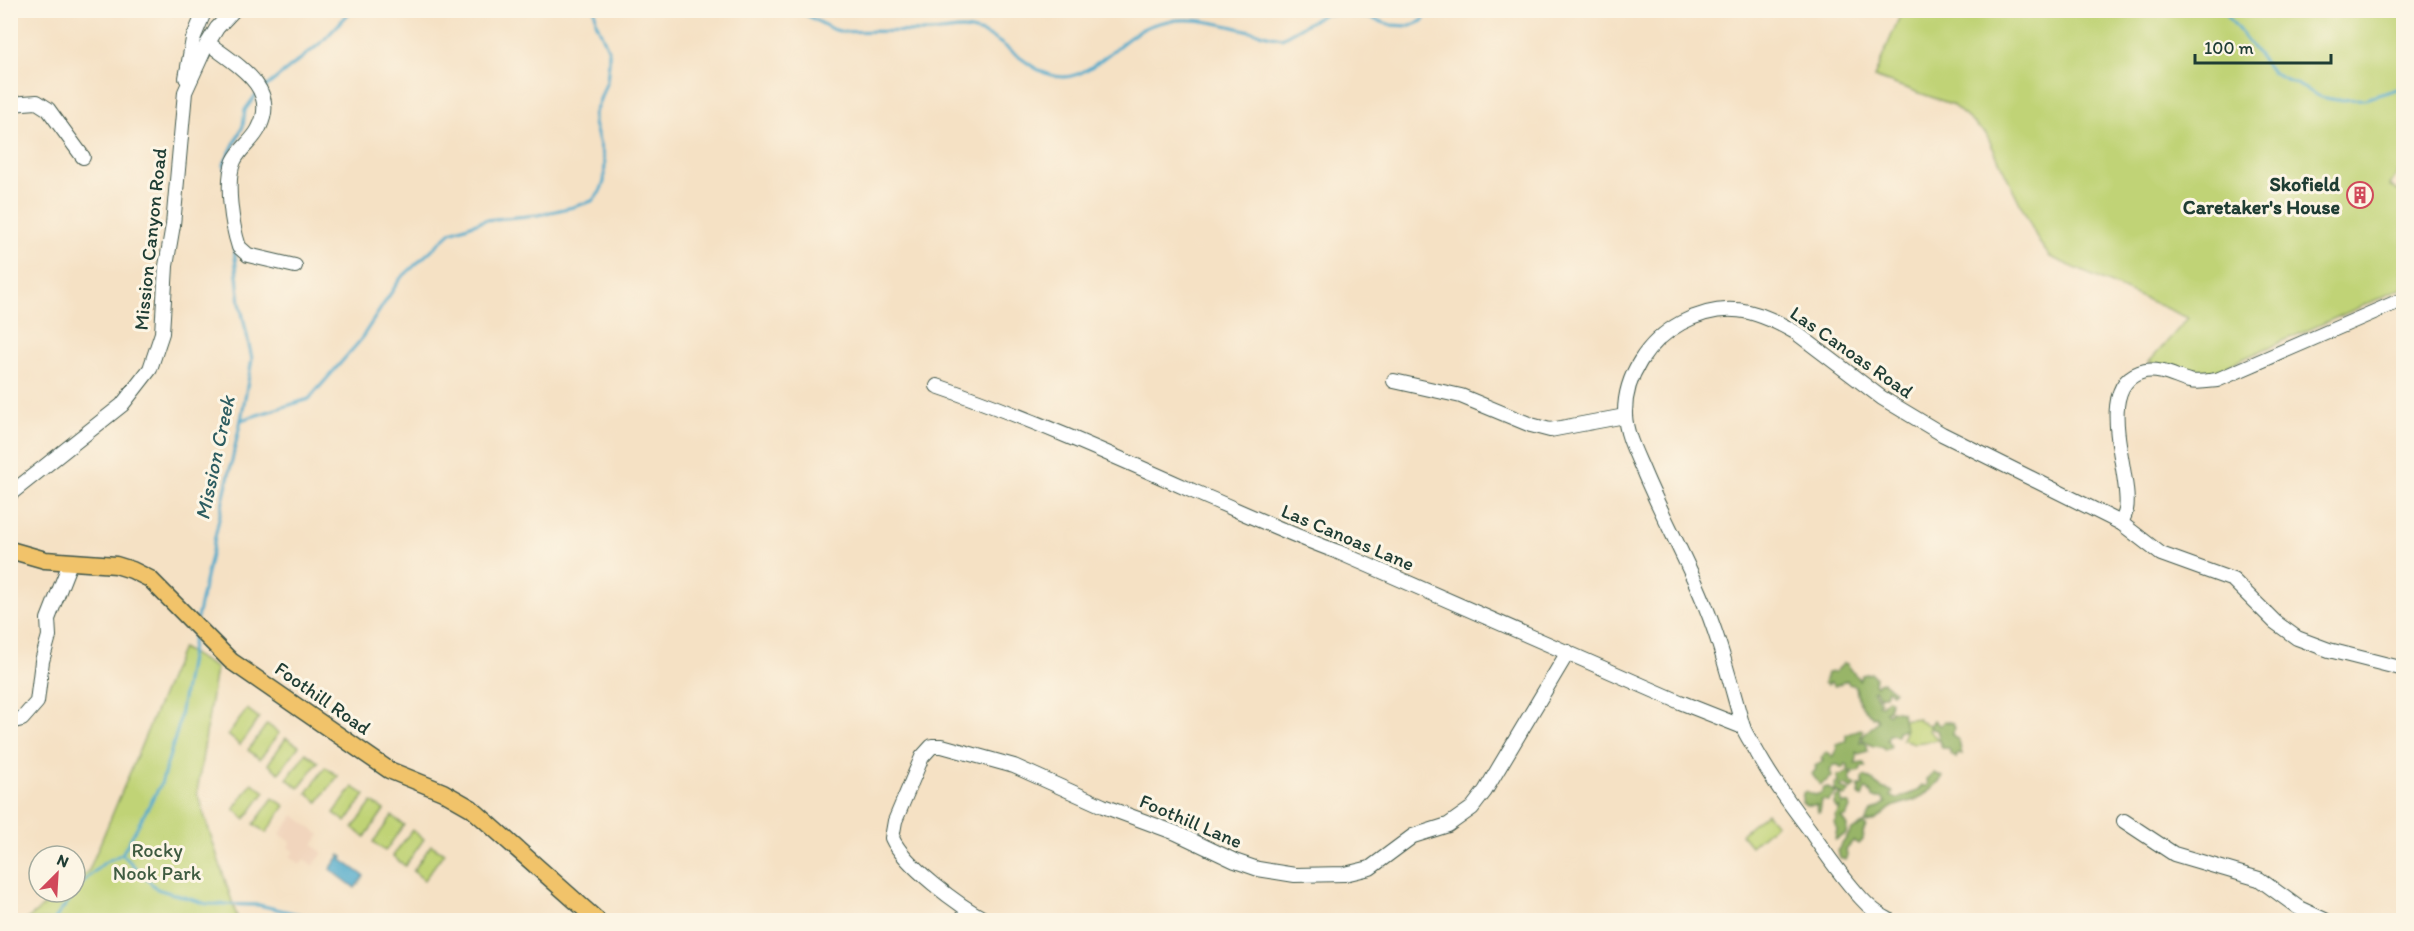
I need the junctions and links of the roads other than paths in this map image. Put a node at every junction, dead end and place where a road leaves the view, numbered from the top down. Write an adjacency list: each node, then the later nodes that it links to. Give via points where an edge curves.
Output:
1 (205, 10): 4 (street, via 188,58)
2 (234, 10): 3 (street, Mission Canyon Road)
3 (208, 43): 4 (street, Mission Canyon Road); 7 (street, via 253,77 263,98 259,128 240,151 230,172 239,247 249,255)
4 (185, 92): 12 (street, Mission Canyon Road, via 162,333 150,369 122,405)
5 (10, 104): 6 (street, via 37,102 48,109)
6 (83, 157)
7 (295, 266)
8 (2403, 299): 13 (street, via 2217,380 2193,381 2153,370 2134,375 2122,390 2117,411 2126,500)
9 (1394, 381): 11 (street, via 1461,396 1550,430)
10 (937, 386): 16 (street, Las Canoas Lane, via 1059,434)
11 (1625, 416): 13 (street, Las Canoas Road, via 1633,378 1646,351 1662,334 1709,311 1751,312 1795,332 1882,398 1942,434); 19 (street, Las Canoas Road, via 1632,444 1701,594)
12 (10, 494)
13 (2121, 523): 17 (street, Las Canoas Road, via 2161,554 2233,580 2275,622 2309,644)
14 (10, 550): 15 (main road, Foothill Road)
15 (70, 563): 18 (street, via 48,619 49,636 37,702 22,719); 21 (main road, Foothill Road, via 116,566 150,579 231,661 389,770 471,808)
16 (1568, 652): 19 (street, Las Canoas Lane); 22 (street, Foothill Lane, via 1472,807 1448,825 1413,837 1370,868 1345,874 1294,875 1258,869 1014,766 932,746 922,757 892,838 903,854 939,887)
17 (2403, 669)
18 (10, 722)
19 (1743, 727): 23 (street, Las Canoas Road, via 1766,768 1834,866 1861,899)
20 (2124, 821): 24 (street, via 2174,854 2259,879)
21 (597, 921)
22 (986, 921)
23 (1889, 921)
24 (2325, 921)

